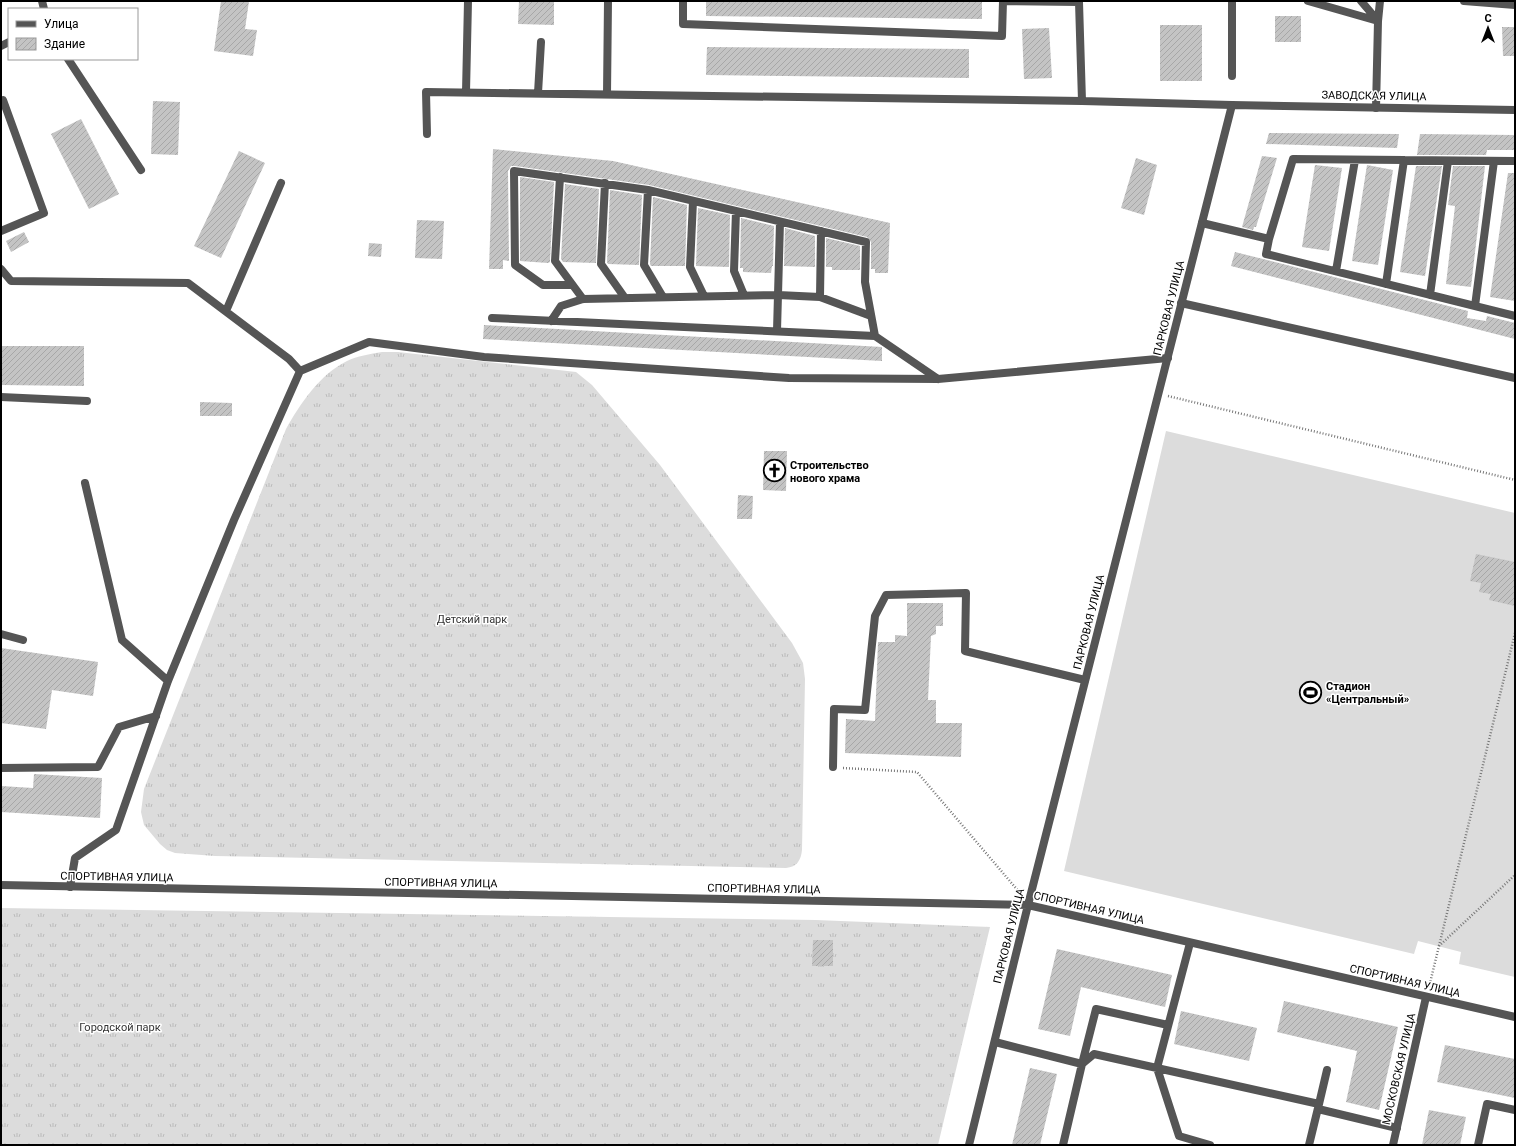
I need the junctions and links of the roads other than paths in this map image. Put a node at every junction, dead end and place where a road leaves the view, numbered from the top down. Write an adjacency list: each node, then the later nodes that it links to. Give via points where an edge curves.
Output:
1 (468, 1): 15 (street)
2 (608, 1): 17 (street)
3 (683, 1): 4 (street, via 683,24 1002,36)
4 (1003, 1): 19 (street, via 1079,2)
5 (1232, 1): 14 (street)
6 (1308, 1): 11 (street)
7 (1361, 1): 11 (street)
8 (1380, 1): 11 (street)
9 (1464, 1): 10 (street)
10 (1515, 5)
11 (1378, 21): 21 (street)
12 (540, 42): 16 (street)
13 (69, 60): 29 (street)
14 (1232, 76)
15 (466, 92): 16 (street, ЗАВОДСКАЯ УЛИЦА); 23 (street, ЗАВОДСКАЯ УЛИЦА, via 426,92)
16 (538, 93): 17 (street, ЗАВОДСКАЯ УЛИЦА)
17 (607, 94): 19 (street, ЗАВОДСКАЯ УЛИЦА)
18 (3, 100): 38 (street, via 44,213)
19 (1082, 101): 20 (street, ЗАВОДСКАЯ УЛИЦА)
20 (1232, 105): 21 (street, ЗАВОДСКАЯ УЛИЦА); 37 (street, ПАРКОВАЯ УЛИЦА)
21 (1376, 108): 22 (street, ЗАВОДСКАЯ УЛИЦА)
22 (1515, 110)
23 (427, 134)
24 (1355, 160): 25 (street); 40 (street, via 1293,159); 42 (street)
25 (1404, 160): 26 (street); 43 (street)
26 (1448, 161): 27 (street); 47 (street)
27 (1494, 161): 28 (street); 54 (street)
28 (1515, 161)
29 (141, 170)
30 (560, 177): 32 (street); 44 (street, via 555,261); 44 (street, via 514,172 514,264 543,285)
31 (282, 183): 55 (street)
32 (605, 183): 33 (street); 51 (street, via 601,264)
33 (648, 190): 34 (street); 49 (street, via 644,265)
34 (693, 201): 35 (street); 48 (street, via 690,267)
35 (736, 211): 36 (street); 45 (street, via 734,271)
36 (780, 222): 39 (street); 46 (street)
37 (1202, 223): 40 (street); 53 (street, ПАРКОВАЯ УЛИЦА)
38 (1, 231)
39 (821, 231): 50 (street); 56 (street, via 866,242 865,282)
40 (1269, 239): 42 (street, via 1266,254)
41 (1, 269): 55 (street, via 11,281 188,283)
42 (1336, 271): 43 (street)
43 (1386, 284): 47 (street)
44 (572, 285): 52 (street)
45 (744, 295): 46 (street); 48 (street)
46 (778, 295): 50 (street); 60 (street)
47 (1430, 295): 54 (street)
48 (704, 296): 49 (street)
49 (663, 297): 51 (street)
50 (820, 297): 56 (street)
51 (626, 298): 52 (street)
52 (583, 299): 59 (street, via 561,306)
53 (1181, 303): 62 (street, ПАРКОВАЯ УЛИЦА); 64 (street)
54 (1475, 306): 57 (street)
55 (226, 311): 63 (street, via 289,359)
56 (871, 316): 61 (street)
57 (1515, 316)
58 (492, 318): 59 (street)
59 (550, 321): 60 (street)
60 (777, 332): 61 (street)
61 (875, 336): 65 (street)
62 (1168, 358): 65 (street); 71 (street, ПАРКОВАЯ УЛИЦА)
63 (300, 371): 65 (street, via 370,342 484,357 765,376); 72 (street, via 234,520)
64 (1515, 378)
65 (938, 379)
66 (1, 398): 67 (street)
67 (87, 401)
68 (86, 483): 72 (street, via 122,640)
69 (1, 634): 70 (street)
70 (23, 640)
71 (1085, 680): 74 (street, via 965,651 966,593 886,595 874,616 865,710 834,709); 78 (street, ПАРКОВАЯ УЛИЦА)
72 (168, 681): 73 (street)
73 (156, 716): 75 (street, via 119,727 98,767); 77 (street, via 116,830 76,858)
74 (833, 767)
75 (1, 768)
76 (1, 885): 77 (street, СПОРТИВНАЯ УЛИЦА)
77 (70, 887): 78 (street, СПОРТИВНАЯ УЛИЦА)
78 (1028, 905): 79 (street, СПОРТИВНАЯ УЛИЦА); 83 (street, ПАРКОВАЯ УЛИЦА)
79 (1190, 943): 80 (street, СПОРТИВНАЯ УЛИЦА); 82 (street)
80 (1426, 997): 81 (street, СПОРТИВНАЯ УЛИЦА); 89 (street, МОСКОВСКАЯ УЛИЦА)
81 (1515, 1017)
82 (1168, 1025): 84 (street, via 1096,1009); 85 (street)
83 (994, 1042): 84 (street); 90 (street, ПАРКОВАЯ УЛИЦА)
84 (1082, 1064): 85 (street, via 1094,1054); 91 (street)
85 (1157, 1068): 87 (street); 92 (street, via 1179,1136)
86 (1326, 1070): 87 (street)
87 (1319, 1106): 89 (street); 93 (street)
88 (1515, 1110): 95 (street, via 1487,1104)
89 (1397, 1128): 94 (street, МОСКОВСКАЯ УЛИЦА)
90 (970, 1145)
91 (1063, 1145)
92 (1210, 1145)
93 (1309, 1145)
94 (1393, 1145)
95 (1478, 1145)

